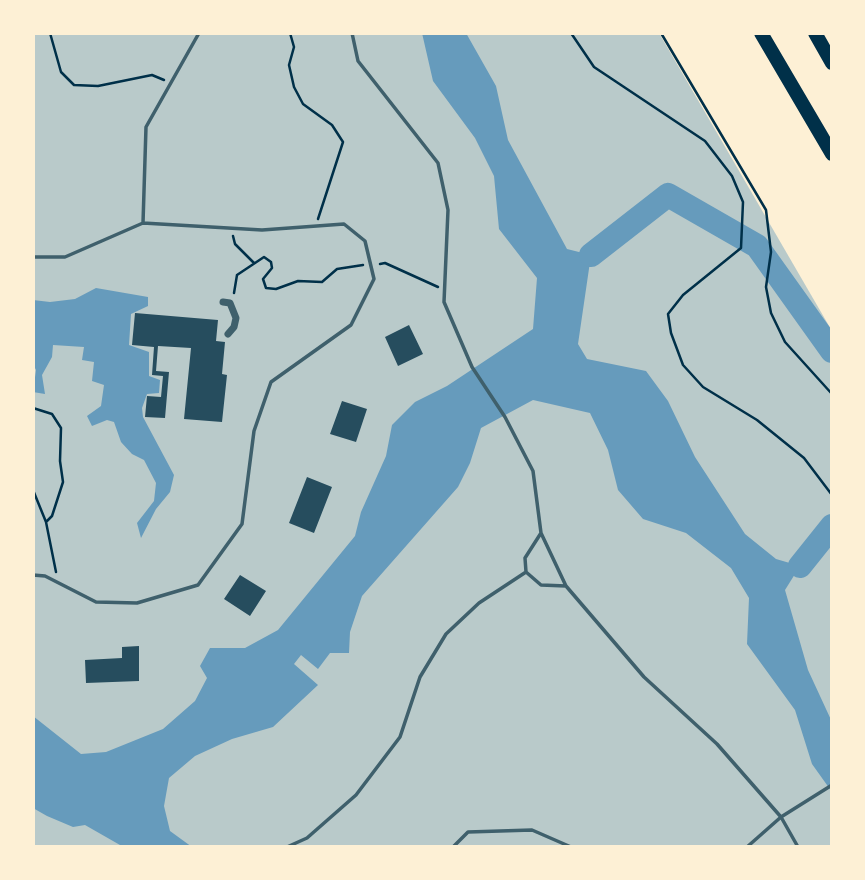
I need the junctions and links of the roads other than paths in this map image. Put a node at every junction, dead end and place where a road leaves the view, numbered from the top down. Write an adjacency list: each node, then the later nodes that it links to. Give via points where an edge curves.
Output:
1 (199, 33): 7 (lane, via 146,127)
2 (352, 33): 11 (lane, via 358,61 438,163 447,210 444,302 472,367 533,471)
3 (761, 33): 6 (highway)
4 (815, 33): 5 (highway)
5 (832, 63)
6 (832, 154)
7 (143, 223): 8 (lane, via 65,257); 13 (lane, via 231,229 344,223 365,241 374,279 351,325 271,382 254,430 243,524 198,585 137,603 96,602)
8 (33, 257)
9 (227, 302): 10 (street, via 236,318)
10 (228, 334)
11 (541, 533): 12 (lane, via 525,558); 14 (lane)
12 (526, 572): 14 (lane, via 541,585); 17 (lane, via 479,603 446,634 420,677 401,737 356,795)
13 (33, 575)
14 (566, 586): 16 (lane, via 644,677 717,744)
15 (832, 785): 16 (lane)
16 (781, 817): 22 (lane); 23 (lane)
17 (307, 838): 18 (lane); 19 (lane)
18 (287, 847)
19 (310, 847)
20 (453, 847): 21 (lane, via 468,832 532,830)
21 (571, 847)
22 (747, 847)
23 (798, 847)

